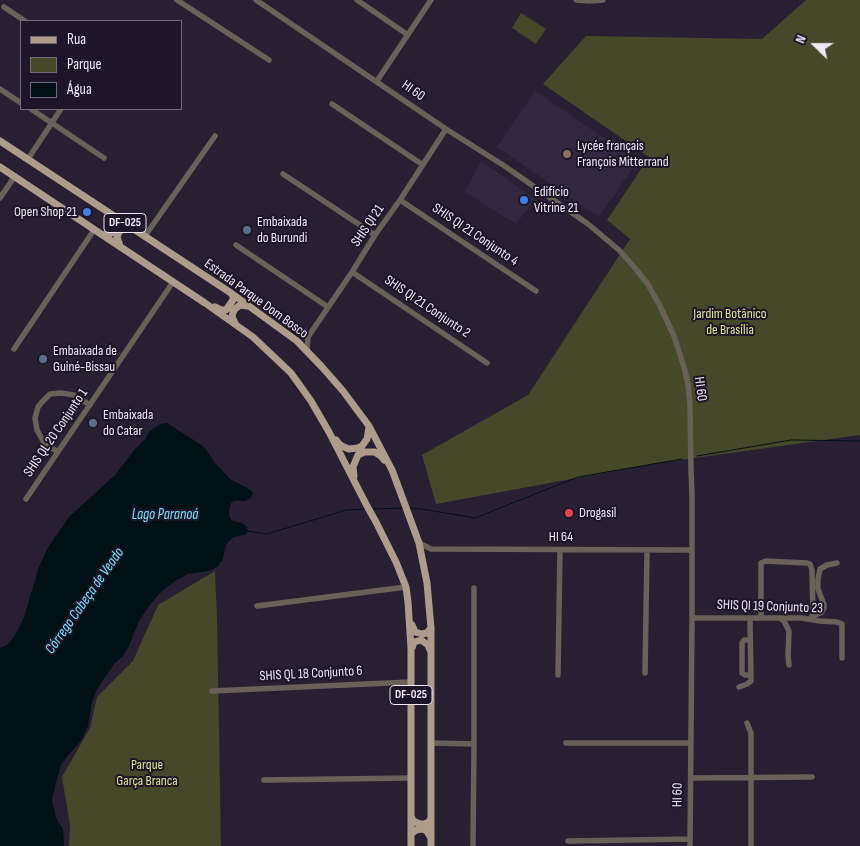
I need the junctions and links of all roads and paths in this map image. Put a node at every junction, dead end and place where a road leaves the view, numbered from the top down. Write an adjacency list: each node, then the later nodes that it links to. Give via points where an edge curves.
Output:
1 (256, 0): 11 (street, HI 60)
2 (357, 0): 9 (street)
3 (431, 0): 9 (street)
4 (576, 0): 5 (street)
5 (602, 0)
6 (182, 1): 10 (street)
7 (4, 7): 8 (street)
8 (24, 20)
9 (408, 35): 11 (street)
10 (269, 60)
11 (377, 81): 18 (street, HI 60)
12 (0, 89): 13 (street)
13 (20, 102)
14 (332, 104): 23 (street)
15 (33, 110): 17 (street)
16 (60, 110): 17 (street)
17 (52, 122): 21 (street); 22 (street)
18 (446, 129): 23 (street, SHIS QI 21); 59 (street, HI 60, via 588,224 635,268 654,294 674,336 689,390)
19 (215, 136): 32 (street)
20 (0, 141): 22 (main road, Estrada Parque Dom Bosco / DF-025)
21 (104, 158)
22 (28, 159): 29 (main road, Estrada Parque Dom Bosco / DF-025)
23 (423, 164): 28 (street, SHIS QI 21)
24 (0, 167): 26 (main road, DF-025)
25 (283, 174): 33 (street)
26 (15, 176): 27 (street); 30 (main road, DF-025)
27 (0, 198)
28 (400, 200): 33 (street, SHIS QI 21); 38 (street, SHIS QI 21 Conjunto 4)
29 (117, 218): 31 (main road, via 113,232); 32 (main road, Estrada Parque Dom Bosco / DF-025)
30 (94, 230): 31 (main road, DF-025); 46 (street)
31 (102, 235): 35 (main road, DF-025)
32 (143, 235): 35 (main road, via 122,229 117,238); 39 (main road, Estrada Parque Dom Bosco / DF-025)
33 (375, 236): 36 (street, SHIS QI 21)
34 (236, 245): 42 (street)
35 (120, 246): 37 (main road, DF-025)
36 (352, 272): 42 (street, SHIS QI 21); 48 (street, SHIS QI 21 Conjunto 2)
37 (173, 282): 40 (main road, DF-025); 49 (street, SHIS QL 20 Conjunto 1)
38 (536, 291)
39 (231, 293): 40 (main road, via 232,300 226,310); 41 (main road, Estrada Parque Dom Bosco / DF-025)
40 (205, 303): 43 (main road, DF-025)
41 (250, 307): 43 (main road, via 240,305 232,312); 45 (main road, Estrada Parque Dom Bosco / DF-025)
42 (328, 307): 44 (street, SHIS QI 21)
43 (236, 325): 51 (main road, DF-025, via 291,373)
44 (308, 337): 45 (street); 47 (street, SHIS QI 21)
45 (297, 341): 47 (main road, Estrada Parque Dom Bosco / DF-025)
46 (14, 349)
47 (306, 351): 50 (main road, Estrada Parque Dom Bosco / DF-025, via 343,391)
48 (487, 363)
49 (90, 405): 52 (street, SHIS QL 20 Conjunto 1); 52 (street, via 74,395 61,393 50,394 38,407 35,418 37,430 44,443)
50 (368, 426): 51 (main road, via 367,440 354,449 340,445); 53 (main road, Estrada Parque Dom Bosco / DF-025)
51 (329, 432): 54 (main road, DF-025)
52 (58, 452): 55 (street, SHIS QL 20 Conjunto 1)
53 (392, 470): 54 (main road, via 375,452 364,452 355,460); 56 (main road, Estrada Parque Dom Bosco / DF-025)
54 (355, 482): 63 (main road, DF-025)
55 (26, 499)
56 (418, 543): 57 (street, HI 64); 61 (main road, Estrada Parque Dom Bosco / DF-025)
57 (430, 549): 58 (street, HI 64); 61 (street)
58 (560, 550): 60 (street, HI 64); 81 (street)
59 (692, 550): 60 (street, HI 64); 68 (street, HI 60)
60 (647, 551): 80 (street)
61 (422, 557): 72 (main road, Estrada Parque Dom Bosco / DF-025)
62 (837, 563): 67 (street, via 820,569 818,589 824,608)
63 (406, 587): 65 (street); 66 (main road, DF-025)
64 (474, 588): 89 (street)
65 (257, 606)
66 (409, 613): 72 (main road, via 415,632 425,634); 74 (main road, DF-025)
67 (811, 617): 70 (street, via 810,564 766,562 761,563); 71 (street, SHIS QI 19 Conjunto 23); 76 (street, SHIS QI 19 Conjunto 23, via 814,621 841,623)
68 (692, 618): 69 (street, SHIS QI 19 Conjunto 23); 90 (street, HI 60)
69 (750, 618): 70 (street, SHIS QI 19 Conjunto 23); 73 (street)
70 (761, 618): 71 (street, SHIS QI 19 Conjunto 23)
71 (780, 618): 79 (street, via 789,631)
72 (431, 628): 75 (main road, Estrada Parque Dom Bosco / DF-025)
73 (750, 640): 77 (street, via 743,642); 78 (street)
74 (411, 648): 75 (main road, via 414,642 421,640); 83 (main road, DF-025)
75 (431, 652): 87 (main road, Estrada Parque Dom Bosco / DF-025)
76 (842, 658)
77 (742, 660): 78 (street); 82 (street, via 742,674)
78 (751, 660): 82 (street)
79 (789, 665)
80 (645, 673)
81 (558, 675)
82 (751, 675): 84 (street, via 750,682)
83 (411, 682): 85 (street, SHIS QL 18 Conjunto 6); 92 (main road, DF-025)
84 (739, 687)
85 (212, 691)
86 (747, 723): 94 (street, via 751,733)
87 (431, 743): 89 (street); 97 (main road, Estrada Parque Dom Bosco / DF-025)
88 (566, 743): 90 (street)
89 (474, 744): 103 (street)
90 (691, 744): 93 (street, HI 60)
91 (812, 777): 94 (street)
92 (411, 778): 95 (street); 96 (main road, DF-025)
93 (691, 778): 94 (street); 101 (street, HI 60)
94 (751, 778): 104 (street)
95 (264, 780)
96 (411, 815): 97 (main road, via 413,821 420,824); 98 (main road, DF-025)
97 (431, 818): 100 (main road, Estrada Parque Dom Bosco / DF-025)
98 (411, 834): 100 (main road, via 416,830 426,830); 102 (main road, DF-025)
99 (568, 841): 101 (street)
100 (431, 842)
101 (690, 843)
102 (411, 846)
103 (473, 846)
104 (751, 846)

